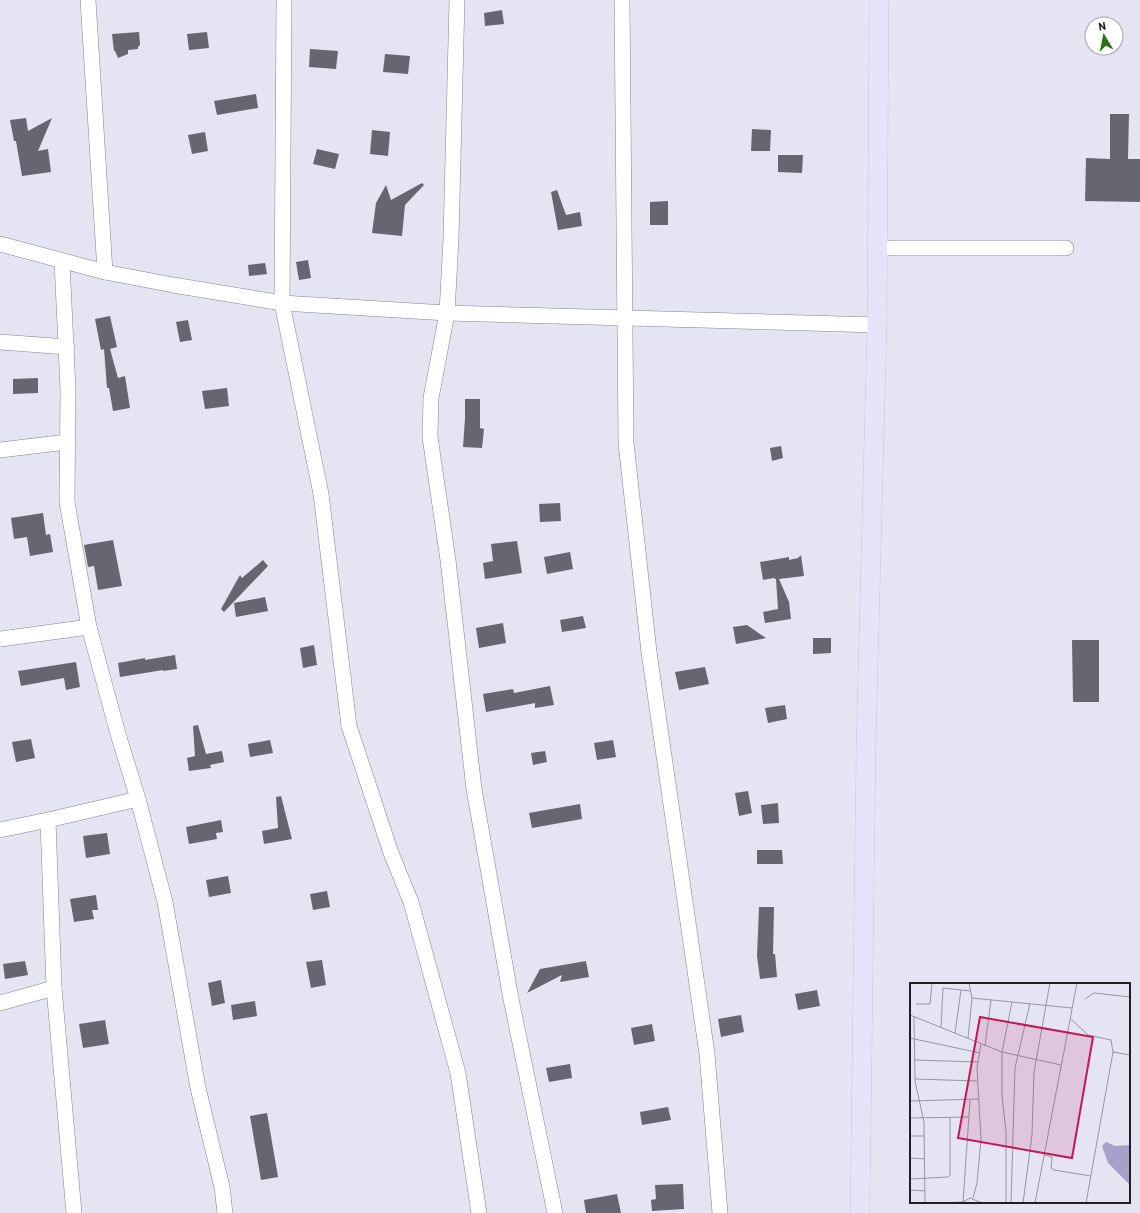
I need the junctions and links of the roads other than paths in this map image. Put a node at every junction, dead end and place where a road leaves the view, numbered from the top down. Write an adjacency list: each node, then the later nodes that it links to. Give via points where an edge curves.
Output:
1 (88, 0): 10 (street)
2 (284, 0): 11 (street)
3 (457, 0): 12 (street, via 451,238)
4 (622, 0): 13 (street)
5 (879, 0): 7 (main road)
6 (0, 244): 9 (street)
7 (877, 248): 8 (street); 14 (main road)
8 (1066, 248)
9 (62, 261): 10 (street); 16 (street)
10 (105, 272): 11 (street)
11 (282, 303): 12 (street); 28 (street, via 321,494 349,726 391,853 411,902 456,1065)
12 (446, 313): 13 (street); 29 (street, via 431,398 430,438 448,560 474,789 511,999)
13 (626, 318): 14 (street); 30 (street, via 626,443 648,652 707,1054)
14 (877, 325): 31 (main road, via 866,754)
15 (0, 342): 16 (street)
16 (67, 347): 17 (street)
17 (67, 442): 18 (street); 19 (street, via 67,502)
18 (0, 450)
19 (89, 627): 20 (street); 21 (street)
20 (0, 639)
21 (138, 799): 22 (street); 27 (street, via 165,902 198,1088 222,1188)
22 (48, 820): 23 (street); 24 (street)
23 (0, 830)
24 (54, 988): 25 (street); 26 (street)
25 (0, 1003)
26 (74, 1213)
27 (225, 1213)
28 (479, 1213)
29 (555, 1213)
30 (720, 1213)
31 (860, 1213)

